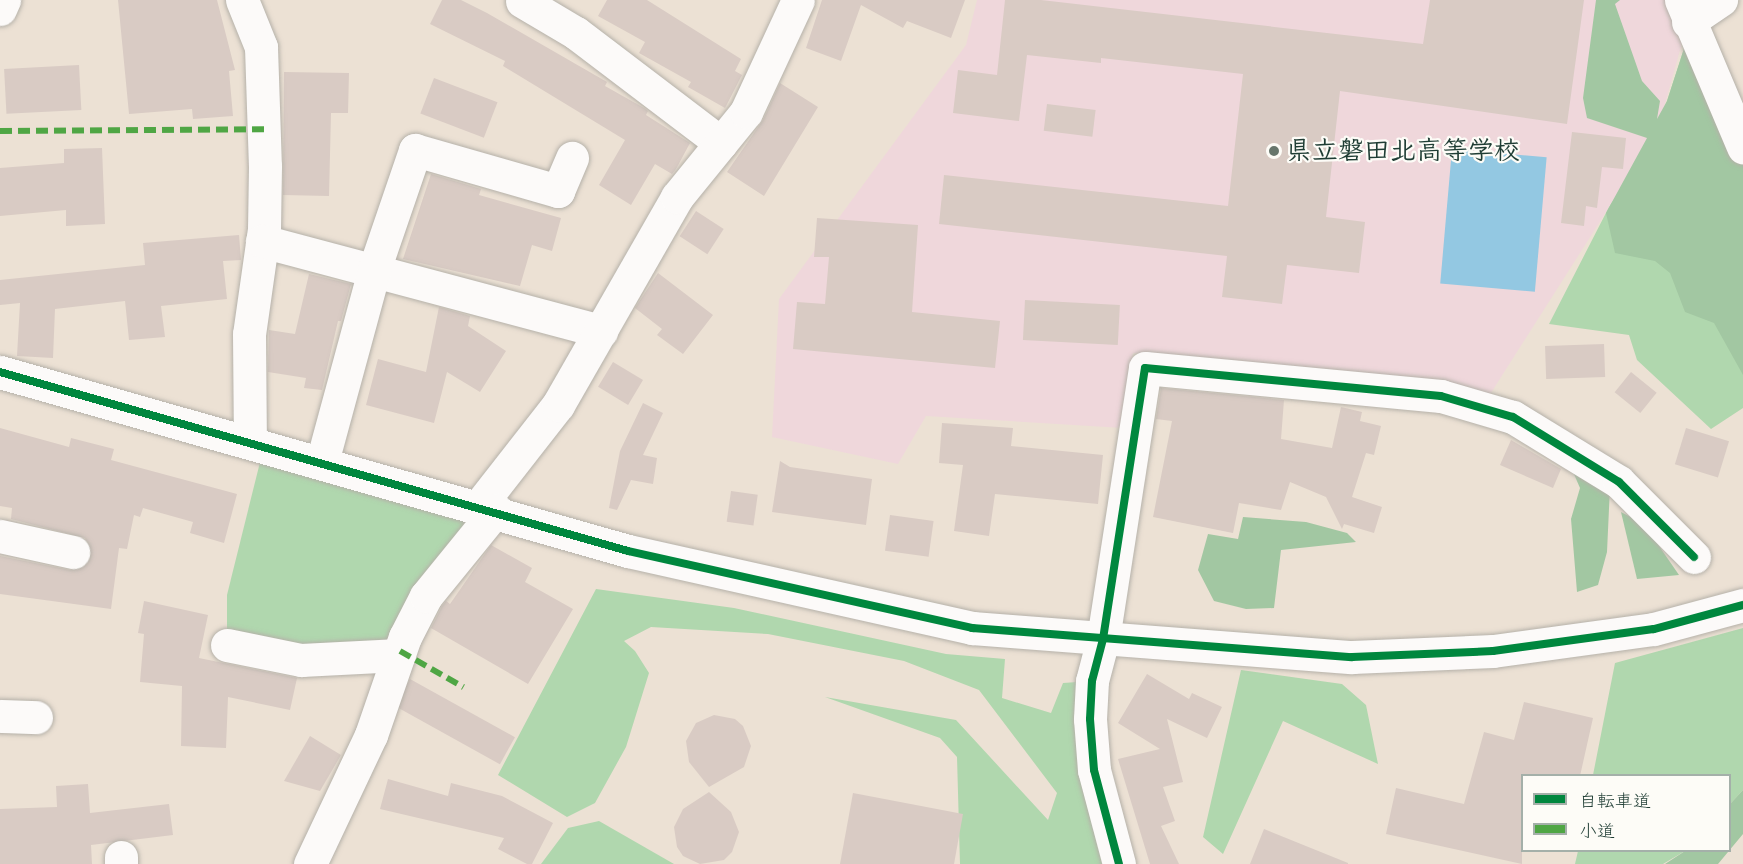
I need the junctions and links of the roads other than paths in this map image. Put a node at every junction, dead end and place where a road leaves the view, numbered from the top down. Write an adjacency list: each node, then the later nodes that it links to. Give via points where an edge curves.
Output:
1 (4, 0): 6 (street)
2 (242, 0): 11 (street, via 261,47 265,166)
3 (1721, 0): 7 (street)
4 (522, 1): 8 (street, via 576,33)
5 (793, 2): 8 (street, via 746,112)
6 (0, 9)
7 (1685, 11): 9 (street)
8 (721, 143): 13 (street, via 677,197)
9 (1743, 147)
10 (572, 158): 12 (street, via 558,191 415,150)
11 (262, 240): 12 (street); 15 (street, via 249,334)
12 (374, 270): 13 (street); 16 (street)
13 (601, 330): 17 (street, via 558,405)
14 (0, 372): 15 (street)
15 (250, 442): 16 (street)
16 (322, 462): 17 (street)
17 (488, 508): 22 (street, via 628,551 972,628); 24 (street, via 426,596)
18 (0, 536): 19 (street)
19 (73, 552)
20 (1694, 557): 22 (street, via 1619,482 1513,417 1441,396 1145,368)
21 (1743, 604): 22 (street, via 1654,630 1493,651 1352,657)
22 (1103, 639): 28 (street, via 1092,681 1090,719 1094,770)
23 (227, 645): 24 (street, via 301,660)
24 (399, 655): 27 (street, via 371,735)
25 (0, 716): 26 (street)
26 (36, 717)
27 (310, 864)
28 (1119, 864)

